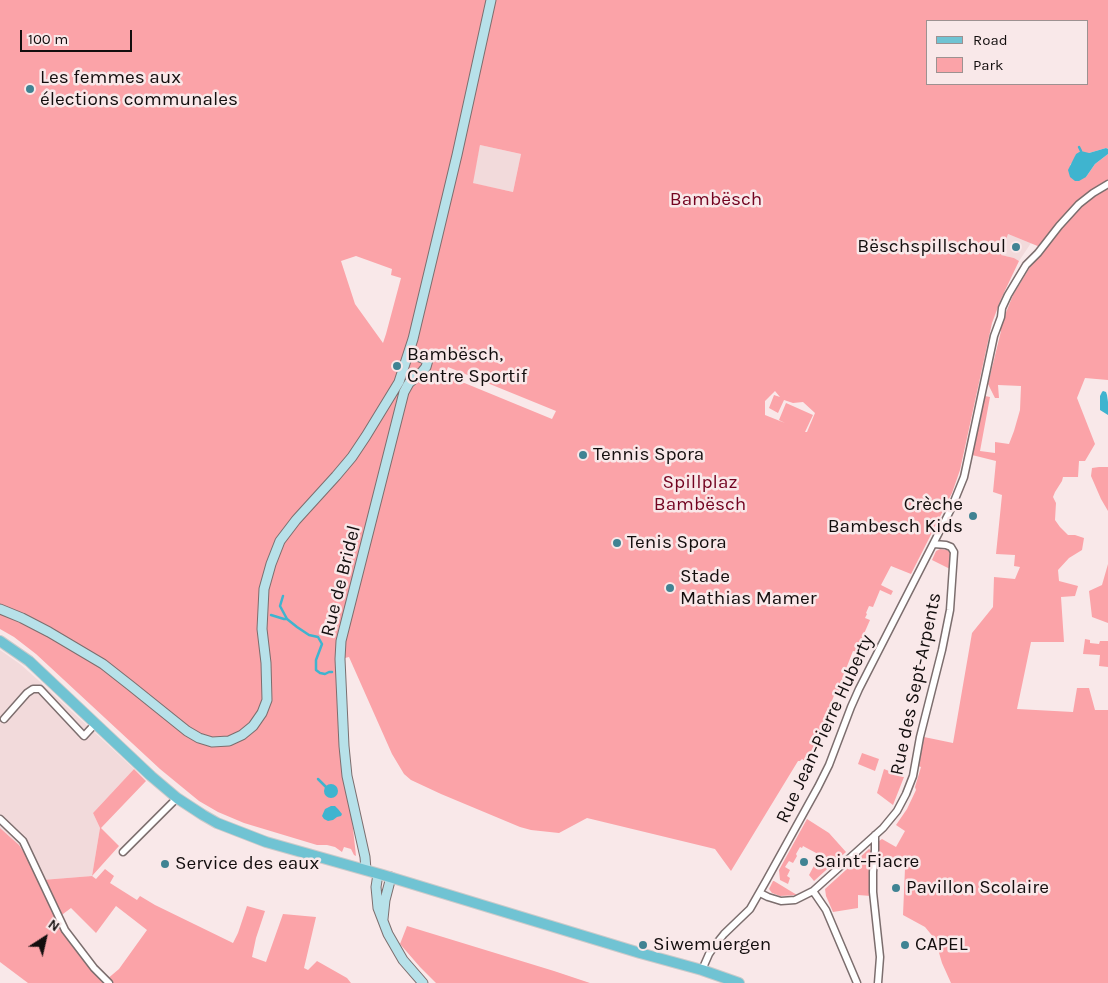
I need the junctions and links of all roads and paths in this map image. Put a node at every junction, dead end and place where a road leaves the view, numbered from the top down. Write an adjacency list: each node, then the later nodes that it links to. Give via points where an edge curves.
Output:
1 (491, 0): 3 (main road)
2 (1108, 184): 4 (street, via 1079,204 1059,226 1026,265 1003,304 964,478)
3 (409, 353): 5 (main road, via 399,382 352,457 280,541 264,589 262,629 267,700 253,726 242,735 228,741 212,742 199,738 103,664); 13 (main road, Rue de Bridel, via 428,360 426,367 404,392 341,641 346,769)
4 (934, 544): 11 (street, Rue des Sept-Arpents, via 951,547 954,552 948,625 913,776 897,811); 17 (street, Rue Jean-Pierre Huberty, via 859,689 829,765)
5 (0, 608)
6 (0, 641): 8 (main road, via 29,661)
7 (4, 719): 8 (street, via 33,689 40,690 84,736)
8 (95, 724): 9 (main road)
9 (177, 798): 12 (street); 13 (main road, via 241,833)
10 (0, 819): 20 (street, via 23,841 65,930)
11 (875, 835): 16 (street, Rue des Sept-Arpents); 24 (street, via 873,892 880,957)
12 (123, 852)
13 (366, 870): 14 (main road)
14 (378, 874): 15 (main road); 18 (main road, via 376,898)
15 (391, 878): 18 (main road); 19 (main road)
16 (813, 891): 17 (street, Rue des Sept-Arpents, via 795,900 781,901); 23 (street, via 826,910)
17 (760, 893): 19 (street, Rue Jean-Pierre Huberty, via 750,909 716,944)
18 (383, 922): 21 (main road, via 395,948)
19 (702, 970): 22 (main road)
20 (109, 983)
21 (422, 983)
22 (739, 983)
23 (856, 983)
24 (878, 983)

